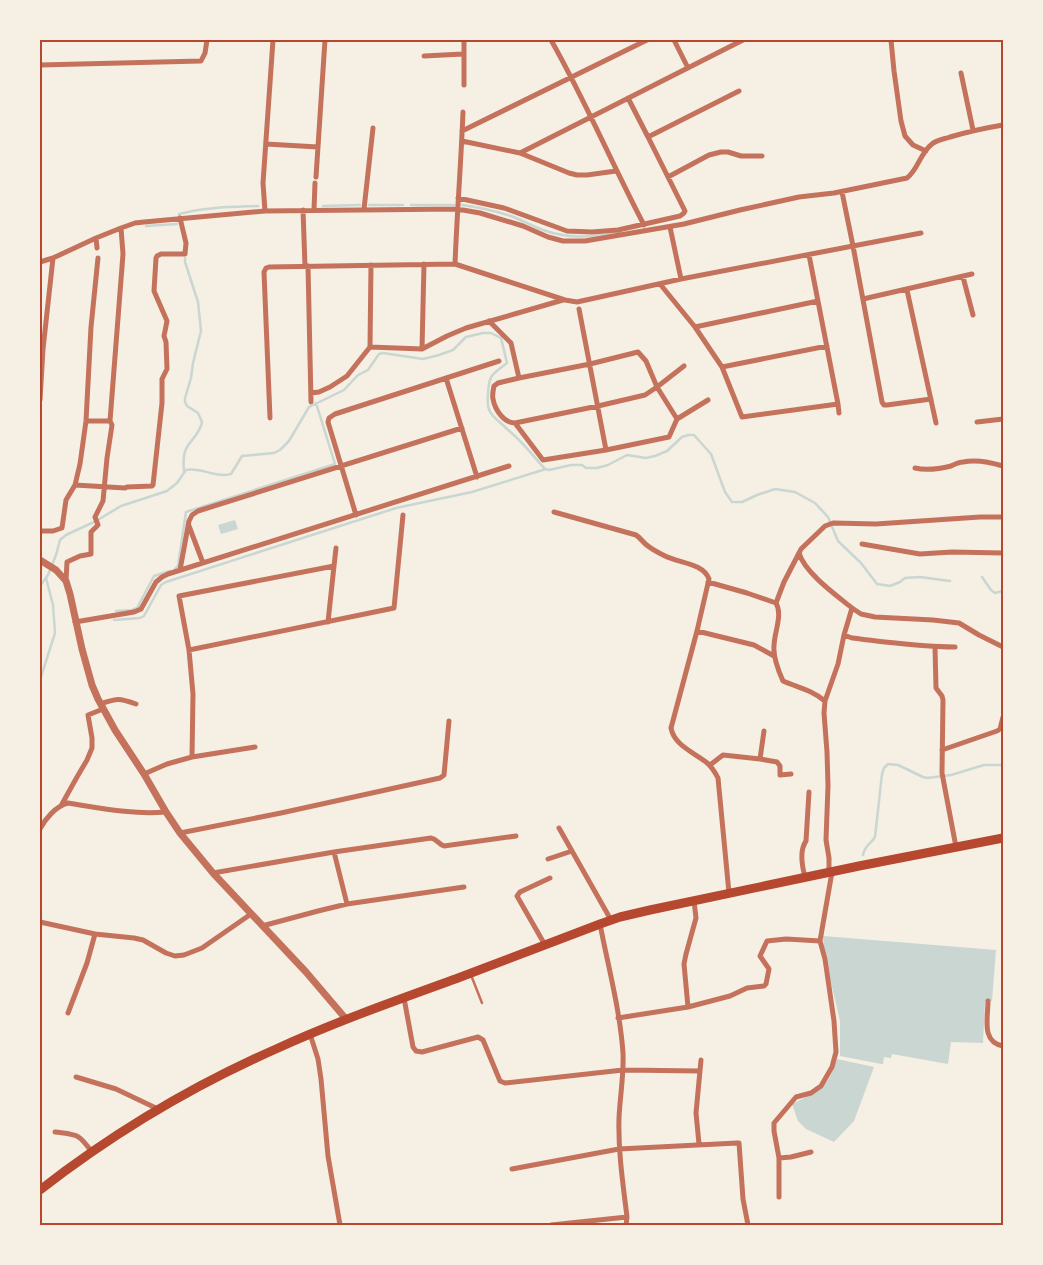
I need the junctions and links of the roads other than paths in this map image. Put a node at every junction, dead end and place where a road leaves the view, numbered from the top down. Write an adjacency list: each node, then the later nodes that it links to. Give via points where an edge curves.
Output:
1 (207, 40): 12 (street, via 201,61)
2 (273, 40): 27 (street)
3 (325, 40): 28 (street)
4 (464, 40): 10 (street)
5 (552, 40): 15 (street)
6 (647, 40): 15 (street)
7 (674, 40): 13 (street)
8 (744, 40): 13 (street)
9 (891, 40): 29 (street, via 905,136 913,145)
10 (463, 54): 11 (street); 16 (street)
11 (424, 56)
12 (40, 65)
13 (688, 68): 18 (street)
14 (961, 73): 23 (street)
15 (572, 77): 20 (street); 24 (street)
16 (464, 85)
17 (739, 91): 25 (street)
18 (628, 98): 20 (street); 25 (street)
19 (463, 112): 24 (street)
20 (590, 117): 30 (street); 32 (street)
21 (1003, 125): 23 (street)
22 (373, 128): 36 (street)
23 (973, 130): 29 (street, via 938,141)
24 (462, 131): 26 (street)
25 (648, 137): 33 (street)
26 (462, 141): 30 (street); 35 (street)
27 (266, 144): 28 (street); 40 (street)
28 (318, 147): 39 (street)
29 (926, 150): 34 (street, via 907,178)
30 (520, 153): 32 (street, via 577,175)
31 (762, 156): 33 (street, via 728,152 710,154)
32 (616, 171): 42 (street)
33 (668, 177): 42 (street, via 684,213)
34 (842, 192): 43 (street, via 799,197); 48 (street)
35 (458, 198): 37 (street); 42 (street, via 504,208 567,231 618,230)
36 (364, 209): 37 (street); 39 (street)
37 (457, 209): 45 (street, via 480,213 563,241 585,241); 55 (street)
38 (303, 210): 39 (street); 40 (street); 57 (street)
39 (314, 210)
40 (265, 211): 41 (street)
41 (180, 218): 44 (street, via 135,223); 104 (street, via 186,243 185,254 161,254 156,258 154,291 167,321 164,336 167,369 162,379 153,485)
42 (643, 224): 45 (street)
43 (670, 227): 45 (street); 60 (street)
44 (121, 228): 47 (street); 92 (street, via 123,254)
45 (646, 230)
46 (921, 233): 48 (street)
47 (96, 238): 49 (street); 51 (street)
48 (853, 246): 50 (street); 63 (street)
49 (98, 248)
50 (809, 254): 60 (street); 65 (street)
51 (53, 258): 53 (street); 82 (street)
52 (98, 258): 91 (street)
53 (40, 262)
54 (424, 264): 55 (street); 56 (street); 72 (street)
55 (455, 264): 64 (street)
56 (371, 265): 57 (street); 71 (street)
57 (307, 266): 80 (street); 88 (street, via 269,267 264,272)
58 (972, 274): 59 (street)
59 (962, 277): 62 (street); 67 (street)
60 (682, 279): 61 (street)
61 (660, 284): 66 (street); 69 (street)
62 (907, 290): 63 (street); 81 (street)
63 (863, 299): 81 (street, via 884,405)
64 (564, 300): 66 (street); 68 (street)
65 (818, 301): 69 (street); 70 (street)
66 (576, 307): 74 (street)
67 (972, 315)
68 (489, 321): 72 (street); 78 (street, via 511,343)
69 (695, 327): 76 (street)
70 (827, 346): 76 (street); 85 (street)
71 (370, 347): 72 (street); 80 (street, via 347,376 330,387)
72 (422, 349)
73 (499, 360): 77 (street)
74 (590, 364): 78 (street); 79 (street, via 638,352 646,361); 86 (street)
75 (684, 366): 79 (street)
76 (722, 367): 85 (street, via 742,417)
77 (446, 378): 96 (street); 98 (street, via 329,418)
78 (519, 378): 94 (street, via 498,383 492,393 501,416)
79 (657, 387): 86 (street, via 645,395); 90 (street)
80 (311, 393): 84 (street)
81 (931, 399): 95 (street)
82 (40, 400)
83 (708, 400): 90 (street)
84 (311, 402)
85 (838, 404): 87 (street)
86 (598, 406): 94 (street); 97 (street)
87 (840, 413)
88 (270, 418)
89 (1003, 419): 93 (street)
90 (677, 420): 97 (street, via 669,436)
91 (86, 421): 92 (street); 103 (street)
92 (110, 422): 104 (street)
93 (977, 422)
94 (515, 423): 97 (street, via 543,460)
95 (936, 423)
96 (462, 428): 98 (street); 102 (street)
97 (606, 450)
98 (342, 466): 106 (street); 109 (street, via 198,511 192,515)
99 (509, 466): 102 (street)
100 (1003, 466): 101 (street, via 978,461 935,469)
101 (915, 468)
102 (477, 477): 106 (street)
103 (75, 486): 104 (street); 110 (street, via 66,500 62,528)
104 (104, 488): 119 (street, via 103,502 95,517 98,525 91,532 91,554 67,562)
105 (554, 512): 120 (street, via 636,535 667,557 700,568 707,573)
106 (356, 515): 116 (street)
107 (403, 515): 124 (street, via 394,608)
108 (1003, 517): 113 (street, via 834,523 825,526)
109 (189, 526): 116 (street); 118 (street)
110 (40, 530)
111 (862, 544): 114 (street, via 920,554)
112 (336, 548): 117 (street)
113 (799, 553): 121 (street); 122 (street, via 817,579)
114 (1003, 553)
115 (40, 560): 119 (street)
116 (203, 563): 118 (street)
117 (334, 566): 124 (street); 130 (street, via 179,596)
118 (180, 570): 123 (street, via 162,576 156,582 141,610)
119 (64, 579): 123 (street)
120 (708, 582): 121 (street); 125 (street)
121 (776, 603): 131 (street)
122 (852, 608): 126 (street); 129 (street, via 875,617 959,623)
123 (75, 622): 134 (street, via 92,685)
124 (328, 622): 130 (street)
125 (697, 631): 131 (street, via 754,645); 142 (street, via 670,728 672,735 686,748)
126 (844, 635): 127 (street); 132 (street)
127 (935, 647): 128 (street); 139 (street, via 936,688 942,696)
128 (955, 647)
129 (1003, 648)
130 (189, 650): 140 (street, via 193,694)
131 (774, 656): 132 (street, via 784,681 817,694)
132 (825, 701): 157 (street, via 826,840)
133 (136, 704): 134 (street, via 117,698)
134 (102, 706): 143 (street); 146 (street, via 88,715 92,748)
135 (1003, 717): 139 (street, via 997,731)
136 (449, 721): 150 (street, via 444,775 440,778)
137 (764, 731): 141 (street)
138 (255, 747): 140 (street)
139 (942, 750): 153 (street, via 943,776)
140 (192, 757): 143 (street)
141 (760, 759): 142 (street, via 723,755); 144 (street, via 777,762 780,775)
142 (710, 765): 162 (street, via 718,778)
143 (144, 774): 147 (street)
144 (791, 774)
145 (809, 792): 159 (street, via 802,857)
146 (62, 804): 147 (street, via 148,814); 148 (street)
147 (166, 812): 150 (street)
148 (41, 826)
149 (559, 828): 154 (street)
150 (180, 833): 158 (street)
151 (516, 836): 155 (street, via 444,846 431,838)
152 (1003, 838): 153 (main road)
153 (956, 847): 157 (main road)
154 (572, 851): 156 (street); 166 (street)
155 (334, 852): 158 (street); 164 (street)
156 (548, 859)
157 (830, 872): 159 (main road); 171 (street)
158 (213, 873): 165 (street)
159 (805, 877): 162 (main road)
160 (550, 878): 172 (street, via 517,896)
161 (464, 887): 164 (street)
162 (729, 893): 163 (main road)
163 (694, 900): 166 (main road); 177 (street, via 696,918 684,964)
164 (347, 904): 169 (street)
165 (251, 914): 169 (street); 170 (street, via 202,948 184,955 174,956 143,940)
166 (611, 920): 168 (main road)
167 (40, 922): 170 (street)
168 (600, 924): 172 (main road); 179 (street)
169 (262, 926): 180 (street)
170 (96, 934): 178 (street)
171 (820, 940): 177 (street, via 767,942 760,956 769,969 764,986 747,988); 193 (street, via 836,1052 821,1086 796,1097 774,1123)
172 (545, 945): 173 (main road)
173 (471, 973): 174 (main road); 176 (lane)
174 (404, 998): 180 (main road); 184 (street, via 416,1051 481,1038 500,1081 506,1083)
175 (988, 1001): 182 (street, via 987,1032 992,1042)
176 (482, 1003)
177 (688, 1007): 179 (street)
178 (68, 1013)
179 (618, 1018): 184 (street)
180 (346, 1019): 181 (main road)
181 (310, 1034): 187 (main road); 198 (street, via 318,1059 328,1156)
182 (1003, 1046)
183 (701, 1060): 185 (street)
184 (623, 1070): 185 (street); 190 (street)
185 (700, 1071): 189 (street, via 696,1113)
186 (76, 1077): 187 (street, via 116,1089)
187 (158, 1109): 191 (main road)
188 (55, 1132): 191 (street, via 81,1137)
189 (699, 1144): 190 (street); 201 (street, via 739,1143)
190 (619, 1148): 194 (street); 197 (street)
191 (92, 1152): 195 (main road)
192 (811, 1152): 193 (street)
193 (779, 1158): 196 (street)
194 (512, 1169)
195 (40, 1190)
196 (779, 1197)
197 (627, 1218): 199 (street); 200 (street)
198 (340, 1225)
199 (551, 1225)
200 (626, 1225)
201 (748, 1225)

